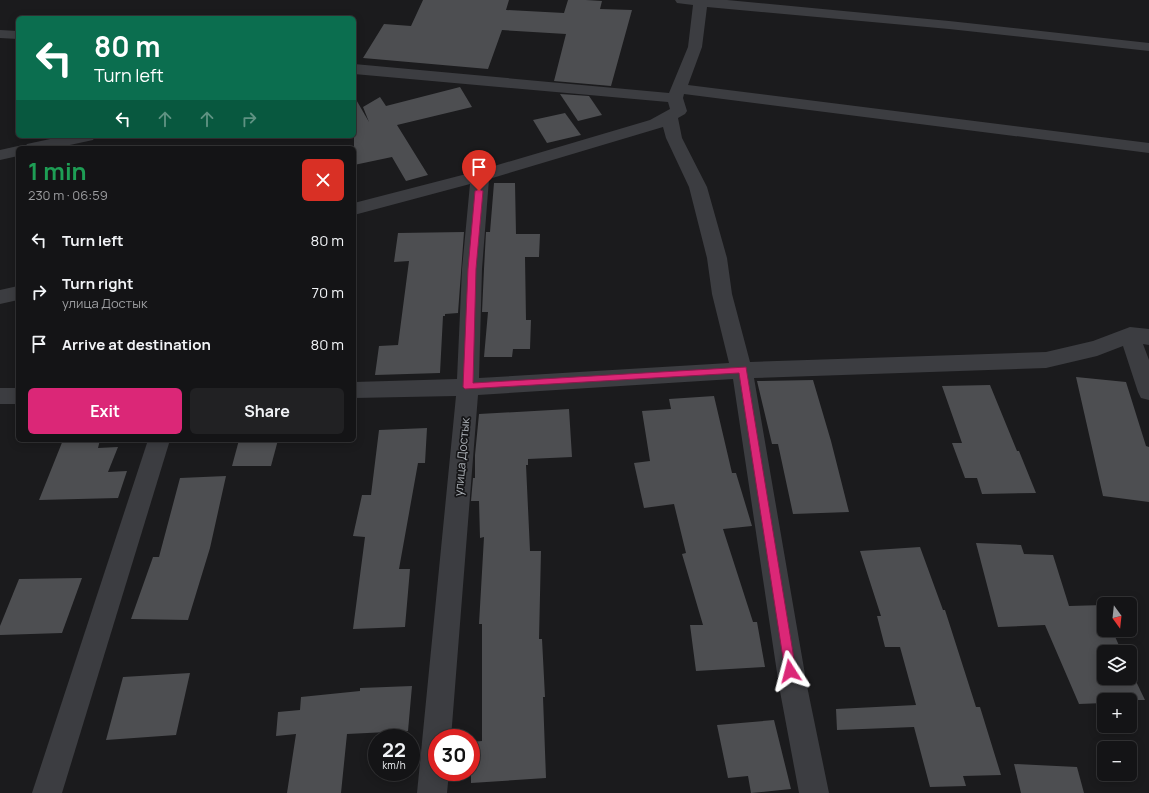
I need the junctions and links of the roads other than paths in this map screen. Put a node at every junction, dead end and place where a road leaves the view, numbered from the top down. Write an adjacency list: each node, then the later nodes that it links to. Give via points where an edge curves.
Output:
1 (682, 0): 2 (street)
2 (701, 1): 5 (street); 9 (street, via 695,48)
3 (0, 34): 4 (street)
4 (16, 36)
5 (1149, 47)
6 (356, 69): 7 (street)
7 (376, 72): 8 (street); 9 (street)
8 (356, 76)
9 (674, 101): 12 (street); 15 (street, via 656,124); 20 (street, via 674,138 698,187)
10 (78, 138): 11 (street)
11 (42, 146)
12 (1149, 148)
13 (16, 151): 14 (street)
14 (0, 155)
15 (480, 176): 16 (street); 21 (street, улица Достык, via 472,269)
16 (356, 208)
17 (16, 294): 18 (street)
18 (0, 298)
19 (1140, 336): 20 (street, via 1046,360); 23 (street)
20 (742, 370): 21 (street); 31 (street, via 792,686)
21 (468, 387): 22 (street); 27 (street, улица Достык)
22 (356, 390)
23 (1149, 392)
24 (0, 396): 25 (street)
25 (16, 396)
26 (158, 442): 29 (street)
27 (438, 729)
28 (433, 781): 30 (street, улица Достык)
29 (47, 793)
30 (432, 793)
31 (814, 793)

